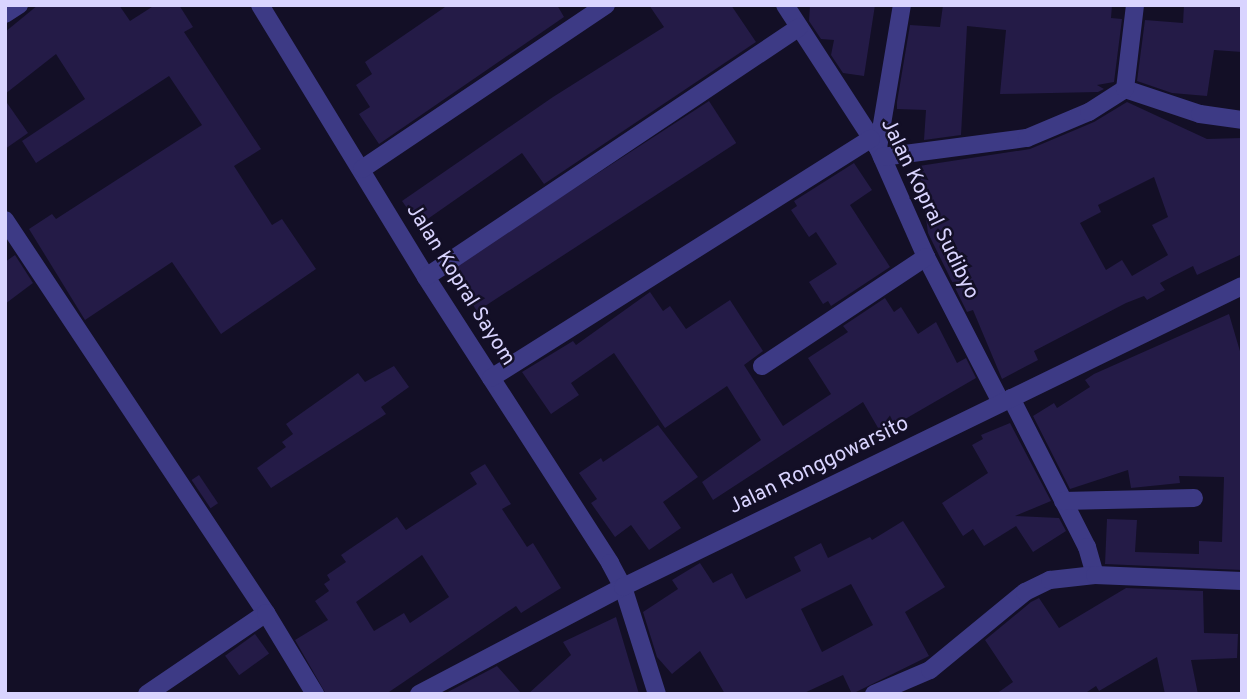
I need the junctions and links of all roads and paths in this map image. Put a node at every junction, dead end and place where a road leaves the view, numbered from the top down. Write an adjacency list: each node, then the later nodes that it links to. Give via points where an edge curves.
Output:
1 (19, 5): 7 (street)
2 (260, 5): 12 (street, Jalan Kopral Sayom)
3 (606, 5): 12 (street)
4 (785, 5): 8 (street, Jalan Kopral Sudibyo)
5 (902, 5): 11 (street)
6 (1135, 5): 9 (street)
7 (5, 14)
8 (799, 27): 11 (street, Jalan Kopral Sudibyo); 15 (street)
9 (1125, 89): 10 (street, via 1200,114); 11 (street, via 1073,121 1027,138)
10 (1242, 120)
11 (877, 148): 14 (street, Jalan Kopral Sudibyo); 18 (street)
12 (362, 169): 15 (street, Jalan Kopral Sayom)
13 (8, 230): 25 (street)
14 (926, 257): 17 (street); 19 (street, Jalan Kopral Sudibyo)
15 (426, 276): 18 (street, Jalan Kopral Sayom)
16 (1242, 286): 19 (street, Jalan Ronggowarsito)
17 (762, 366)
18 (491, 378): 24 (street, Jalan Kopral Sayom)
19 (1006, 400): 21 (street, Jalan Kopral Sudibyo); 24 (street, Jalan Ronggowarsito)
20 (1194, 498): 21 (street)
21 (1063, 501): 22 (street, Jalan Kopral Sudibyo, via 1087,547)
22 (1095, 575): 23 (street); 30 (street, via 1062,577 1038,585 930,670)
23 (1242, 580)
24 (623, 587): 26 (street, Jalan Ronggowarsito); 29 (street, Jalan Kopral Sayom)
25 (266, 613): 27 (street); 28 (street)
26 (427, 692)
27 (147, 694)
28 (315, 694)
29 (657, 694)
30 (874, 694)

